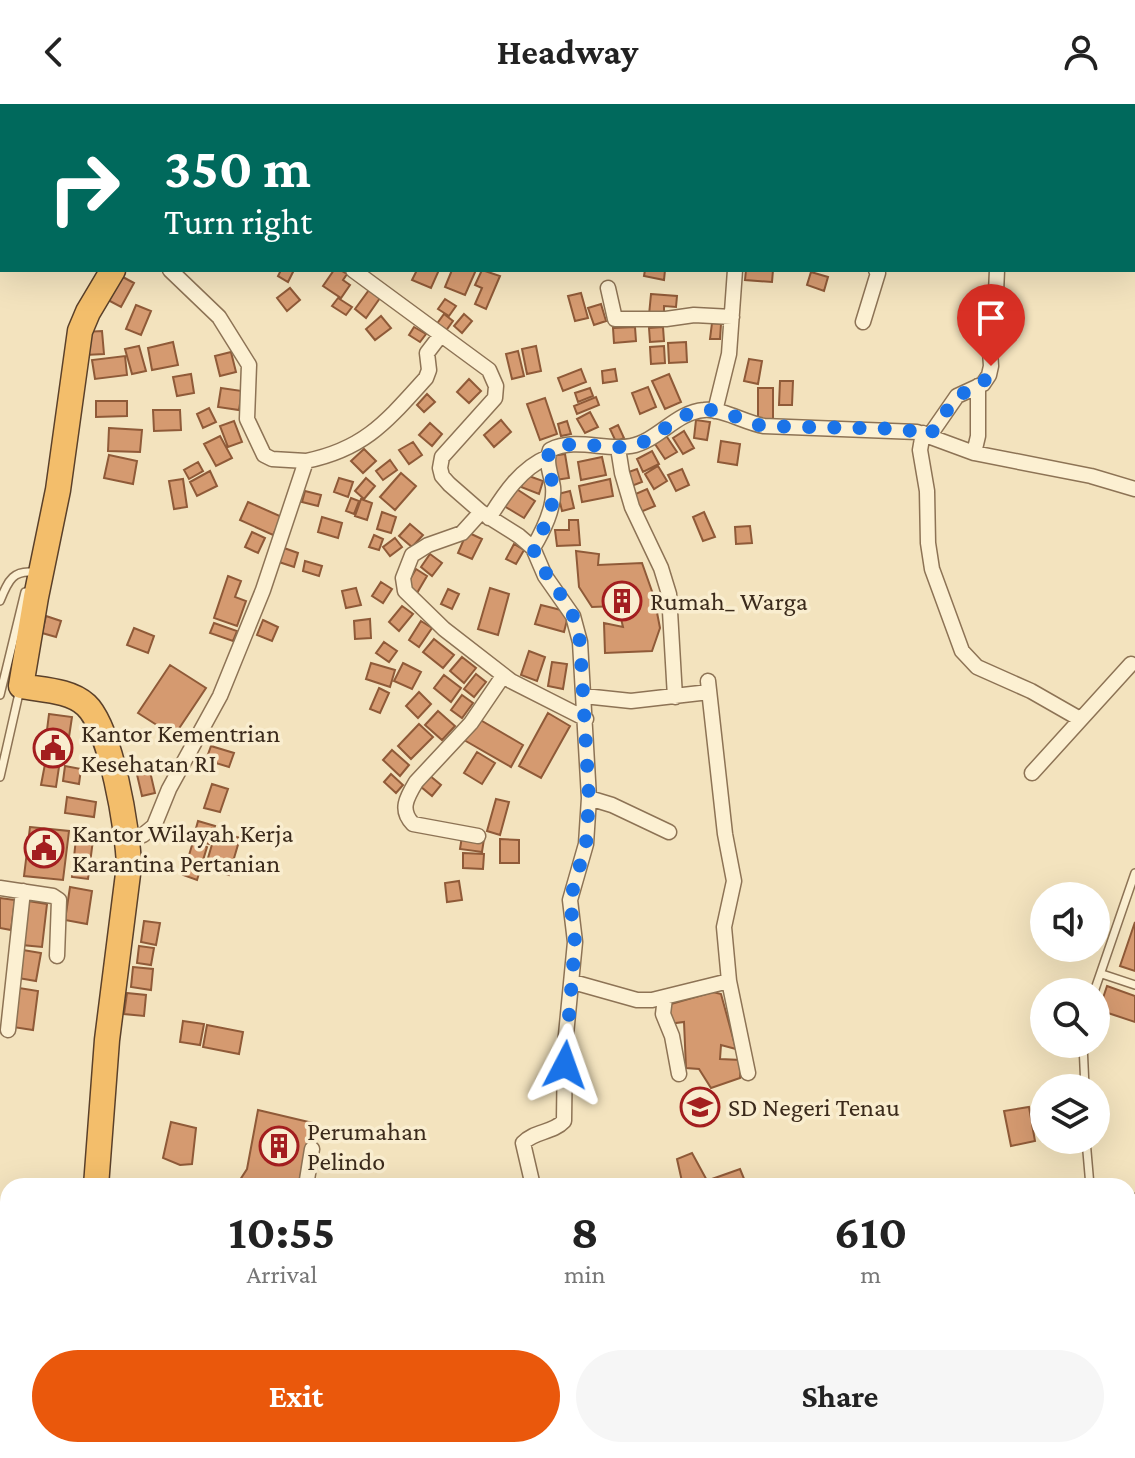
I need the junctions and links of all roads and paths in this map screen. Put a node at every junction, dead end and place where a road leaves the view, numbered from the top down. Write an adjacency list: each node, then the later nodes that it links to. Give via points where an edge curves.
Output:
1 (112, 272): 21 (highway, via 80,331 58,490)
2 (172, 272): 17 (street, via 219,317 249,365 247,419 264,455)
3 (356, 272): 10 (street)
4 (735, 272): 8 (street)
5 (877, 272): 9 (street)
6 (997, 272): 11 (street, via 991,366)
7 (608, 288): 8 (street, via 615,319)
8 (732, 317): 12 (street)
9 (863, 322)
10 (440, 336): 17 (street, via 427,353 428,375 390,417 351,447); 19 (street, via 489,370 496,386 491,404 439,462 442,476)
11 (978, 386): 13 (street, via 957,396); 15 (street)
12 (715, 411): 13 (street, via 764,426); 14 (street, via 693,412 646,441)
13 (926, 434): 15 (street); 29 (street, via 920,450 932,569 962,651 977,667)
14 (618, 448): 16 (street, via 562,444); 27 (street, via 632,507 669,594)
15 (974, 453): 18 (street)
16 (548, 457): 19 (street, via 533,463); 20 (street, via 553,492)
17 (306, 461): 37 (street, via 220,696 154,826)
18 (1135, 489)
19 (485, 515): 20 (street); 24 (street, via 462,533 412,555 403,585 412,600)
20 (533, 548): 26 (street, via 573,616)
21 (35, 565): 22 (lane, via 13,575); 25 (highway)
22 (0, 601)
23 (1131, 664): 29 (street)
24 (503, 676): 28 (street); 36 (street, via 471,723 416,782 405,810 413,824)
25 (10, 691): 30 (lane); 37 (highway, via 68,695 86,704 109,758)
26 (584, 696): 27 (street, via 631,701); 28 (street)
27 (675, 697): 44 (street, via 708,687 734,881 724,927)
28 (586, 719): 34 (street)
29 (1080, 719): 32 (street)
30 (12, 726): 31 (lane); 33 (lane)
31 (0, 759)
32 (1032, 773)
33 (0, 777)
34 (589, 798): 35 (street); 45 (street, via 586,844 570,900)
35 (669, 832)
36 (478, 836)
37 (128, 839): 53 (highway)
38 (1134, 879): 42 (lane)
39 (0, 888): 40 (street)
40 (23, 891): 41 (street, via 59,900); 48 (street)
41 (57, 956)
42 (1102, 974): 43 (lane); 46 (lane)
43 (1100, 978)
44 (729, 981): 47 (street); 49 (street)
45 (573, 982): 47 (street, via 637,1000); 55 (street, via 564,1121 523,1143)
46 (1135, 985)
47 (665, 998): 50 (street, via 663,1014)
48 (8, 1030)
49 (748, 1073)
50 (679, 1074)
51 (312, 1149): 54 (street)
52 (1087, 1154): 56 (lane)
53 (97, 1178)
54 (307, 1178)
55 (531, 1178)
56 (1089, 1178)

